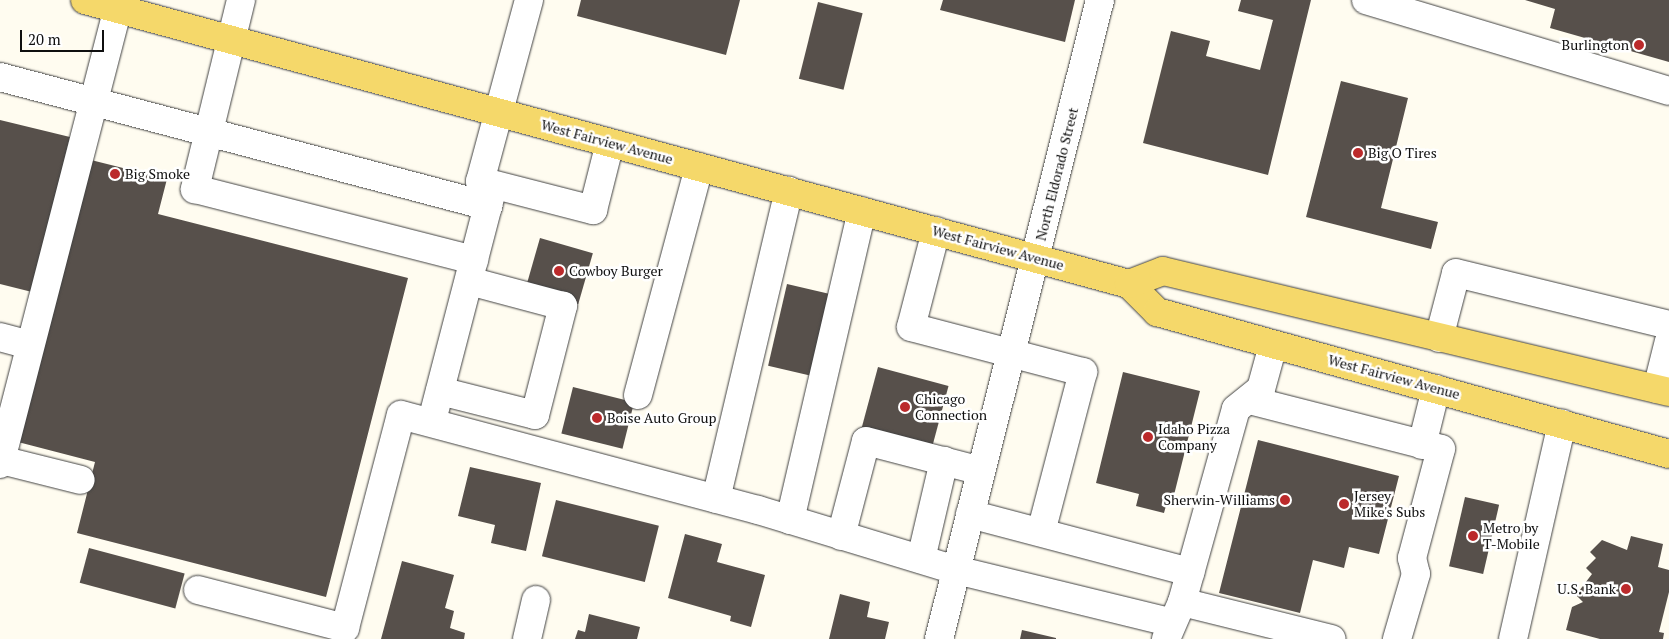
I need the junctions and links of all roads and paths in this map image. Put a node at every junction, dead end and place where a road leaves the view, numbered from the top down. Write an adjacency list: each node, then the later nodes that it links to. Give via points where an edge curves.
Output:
1 (85, 0): 6 (main road, West Fairview Avenue)
2 (241, 0): 7 (street)
3 (529, 0): 11 (street)
4 (1100, 0): 19 (street, North Eldorado Street)
5 (1366, 0): 9 (street)
6 (118, 9): 7 (main road, West Fairview Avenue); 10 (street)
7 (231, 39): 11 (main road, West Fairview Avenue); 12 (street)
8 (0, 78): 10 (street)
9 (1669, 91)
10 (93, 102): 12 (street); 26 (street)
11 (499, 112): 13 (main road, West Fairview Avenue); 16 (street, via 480,181)
12 (209, 132): 16 (street); 20 (street, via 195,189)
13 (610, 143): 14 (main road, West Fairview Avenue); 16 (street, via 593,210)
14 (699, 167): 15 (main road, West Fairview Avenue); 32 (street)
15 (789, 191): 17 (main road, West Fairview Avenue); 43 (street)
16 (491, 195): 20 (street)
17 (862, 211): 18 (main road, West Fairview Avenue); 45 (street)
18 (936, 231): 19 (main road, West Fairview Avenue); 28 (street, via 911,328)
19 (1036, 258): 21 (main road, West Fairview Avenue); 28 (street, North Eldorado Street)
20 (471, 271): 30 (street); 30 (street, via 562,306 535,415)
21 (1129, 284): 24 (main road, via 1163,271); 27 (main road, West Fairview Avenue, via 1157,312)
22 (1669, 325): 24 (street, via 1456,272)
23 (0, 337): 26 (street)
24 (1439, 338): 31 (main road)
25 (1669, 341): 31 (street)
26 (30, 345): 36 (street)
27 (1274, 345): 29 (main road, West Fairview Avenue); 33 (street, via 1261,389)
28 (1013, 354): 41 (street, North Eldorado Street); 46 (street, via 1083,372)
29 (1436, 388): 35 (main road, West Fairview Avenue); 37 (street)
30 (440, 391): 34 (street)
31 (1663, 391)
32 (638, 395)
33 (1249, 400): 37 (street); 50 (street, via 1236,409)
34 (432, 423): 43 (street); 51 (street, via 401,415 345,628)
35 (1562, 423): 38 (main road, West Fairview Avenue); 58 (street)
36 (5, 424): 40 (street)
37 (1422, 445): 57 (street, via 1440,450 1412,558 1416,574)
38 (1669, 454)
39 (944, 461): 41 (street); 47 (street, via 866,441); 48 (street)
40 (1, 462): 42 (street)
41 (980, 471): 44 (street, North Eldorado Street)
42 (81, 480)
43 (716, 499): 45 (street)
44 (970, 514): 46 (street); 49 (street, North Eldorado Street)
45 (790, 520): 47 (street)
46 (1041, 532): 50 (street)
47 (841, 536): 48 (street)
48 (921, 559): 49 (street)
49 (956, 570): 53 (street); 55 (street, North Eldorado Street)
50 (1190, 572): 53 (street)
51 (198, 590)
52 (536, 600): 54 (street)
53 (1172, 621): 56 (street)
54 (527, 639)
55 (939, 639)
56 (1331, 639)
57 (1397, 639)
58 (1513, 639)

